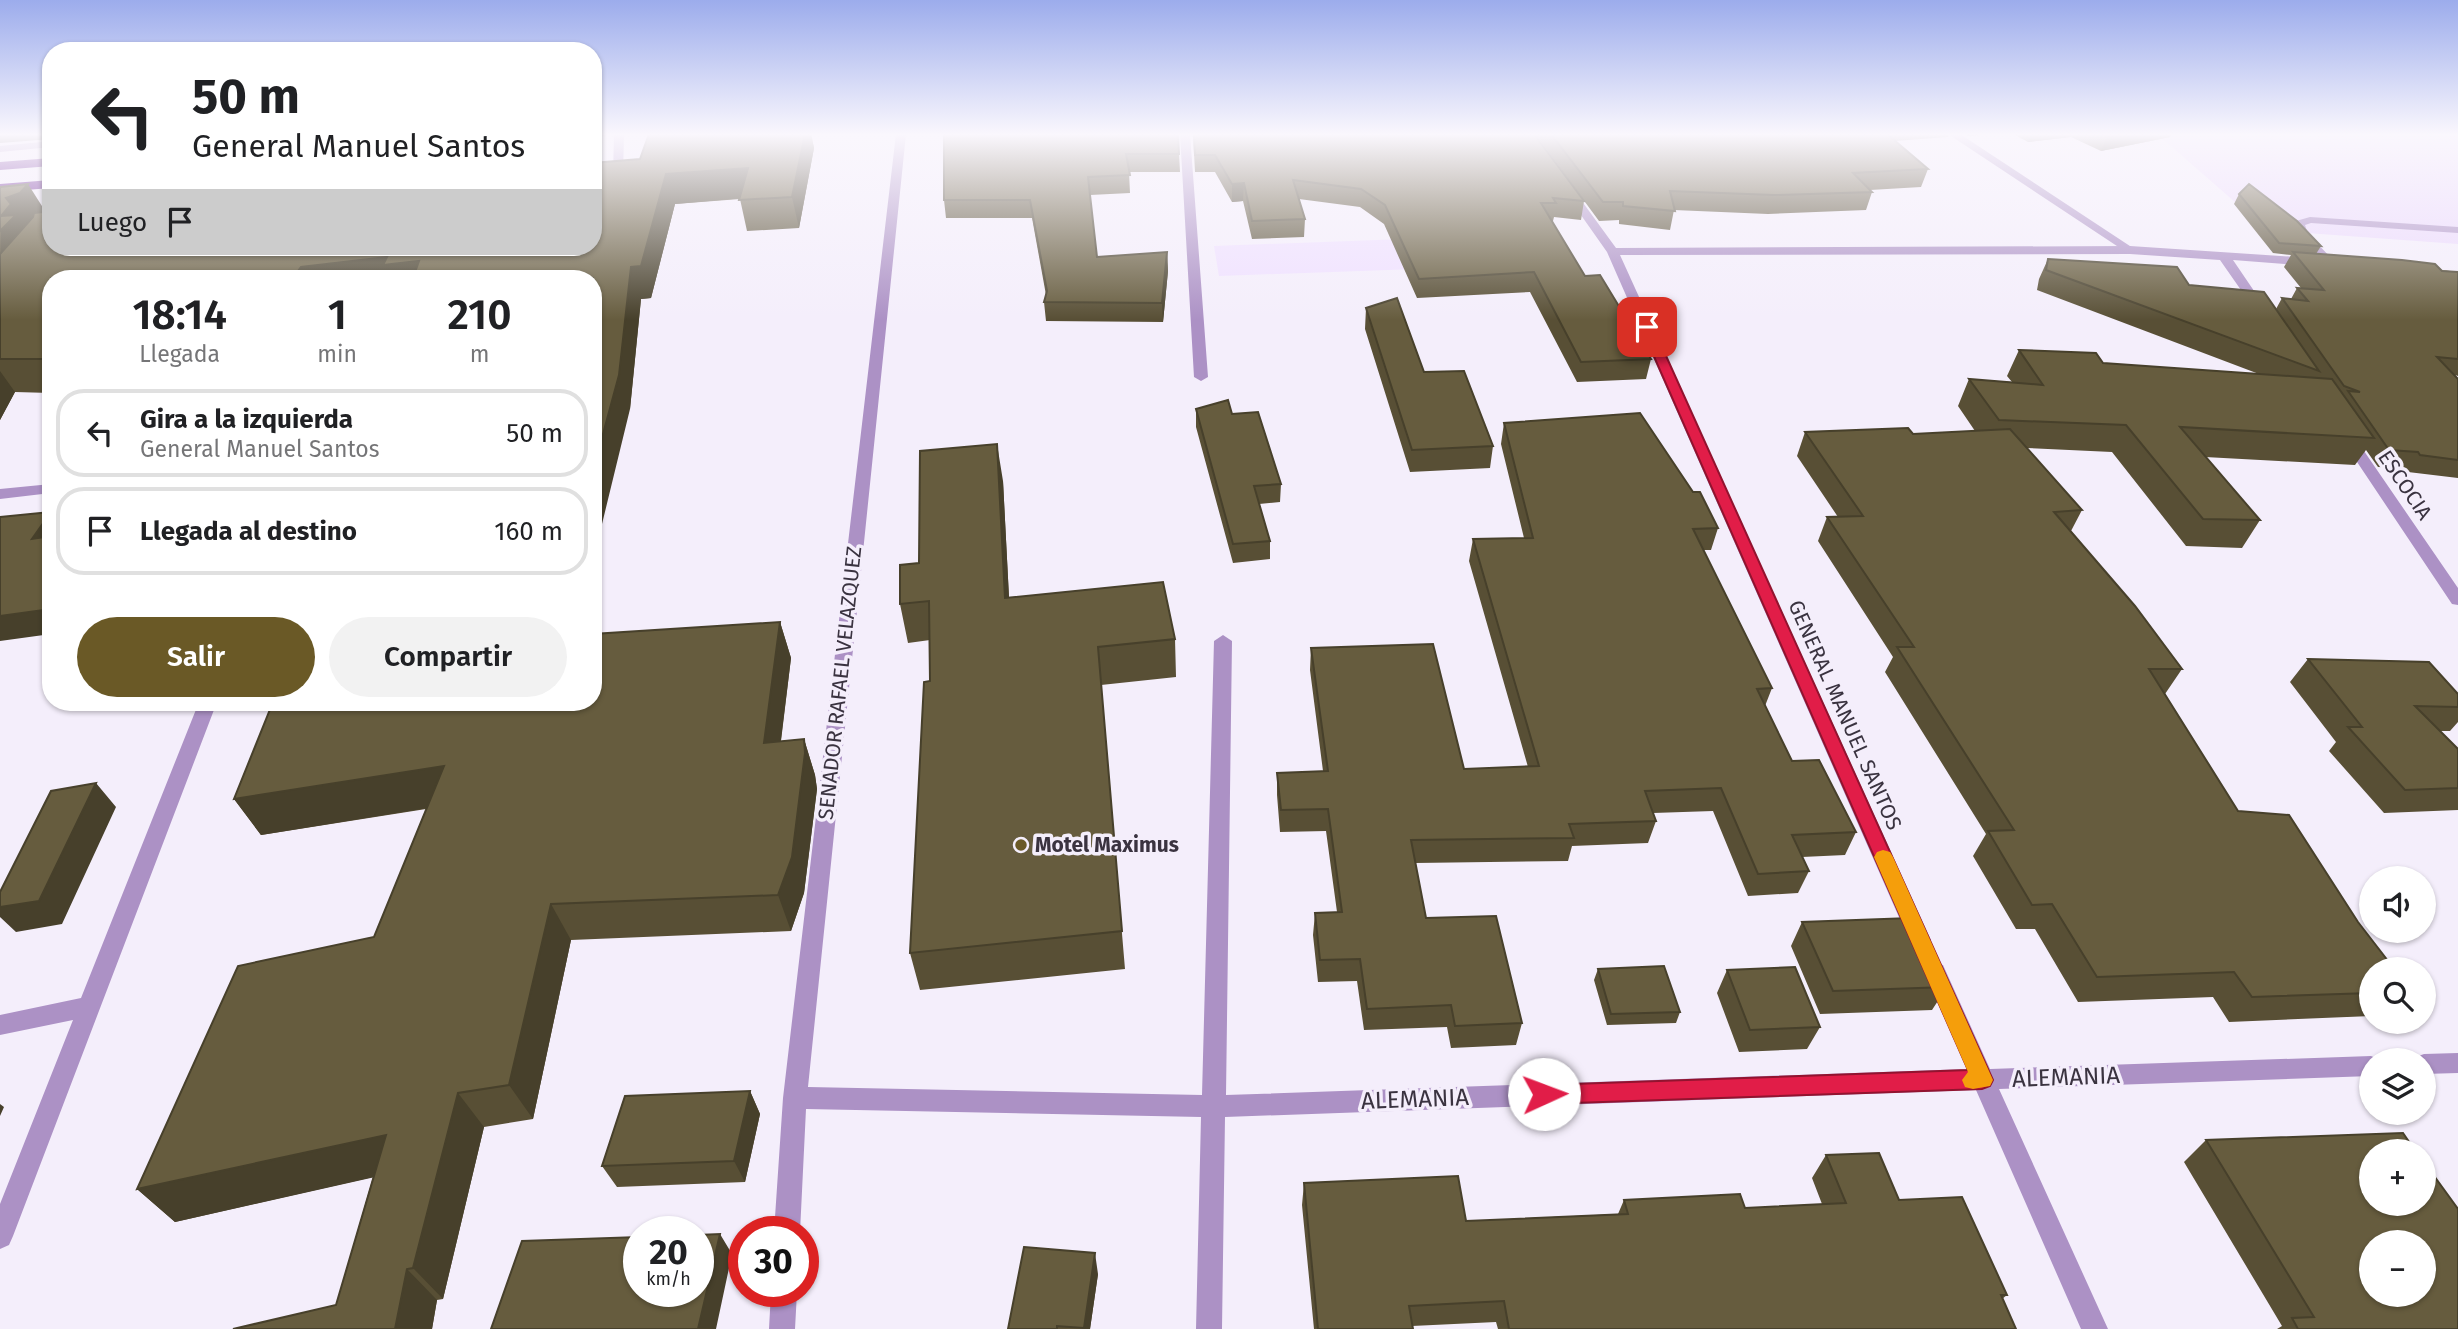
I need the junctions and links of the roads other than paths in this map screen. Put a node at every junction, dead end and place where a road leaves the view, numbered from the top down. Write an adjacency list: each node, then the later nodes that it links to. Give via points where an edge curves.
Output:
1 (894, 196): 23 (street, SENADOR RAFAEL VELAZQUEZ)
2 (1189, 196): 10 (street)
3 (1573, 196): 7 (street, GENERAL MANUEL SANTOS)
4 (2048, 196): 6 (street)
5 (2458, 230): 8 (street, via 2310,220 2298,227 2303,236 2336,264)
6 (2130, 250): 7 (street); 8 (street)
7 (1613, 251): 22 (street, GENERAL MANUEL SANTOS)
8 (2223, 255): 9 (street)
9 (2270, 324)
10 (1201, 377)
11 (2341, 427): 14 (street, ESCOCIA)
12 (42, 489): 13 (street)
13 (0, 494)
14 (2458, 600)
15 (1223, 641): 24 (street)
16 (204, 711): 17 (street)
17 (87, 1007): 18 (street); 26 (street)
18 (0, 1024)
19 (2458, 1063): 20 (street)
20 (2436, 1064)
21 (2359, 1066): 22 (street, ALEMANIA)
22 (1982, 1080): 24 (street, ALEMANIA); 30 (street, GENERAL MANUEL SANTOS)
23 (795, 1098): 24 (street, ALEMANIA); 25 (street, SENADOR RAFAEL VELAZQUEZ)
24 (1214, 1105): 29 (street)
25 (788, 1216)
26 (0, 1236)
27 (783, 1307): 28 (street)
28 (782, 1329)
29 (1209, 1329)
30 (2095, 1329)

